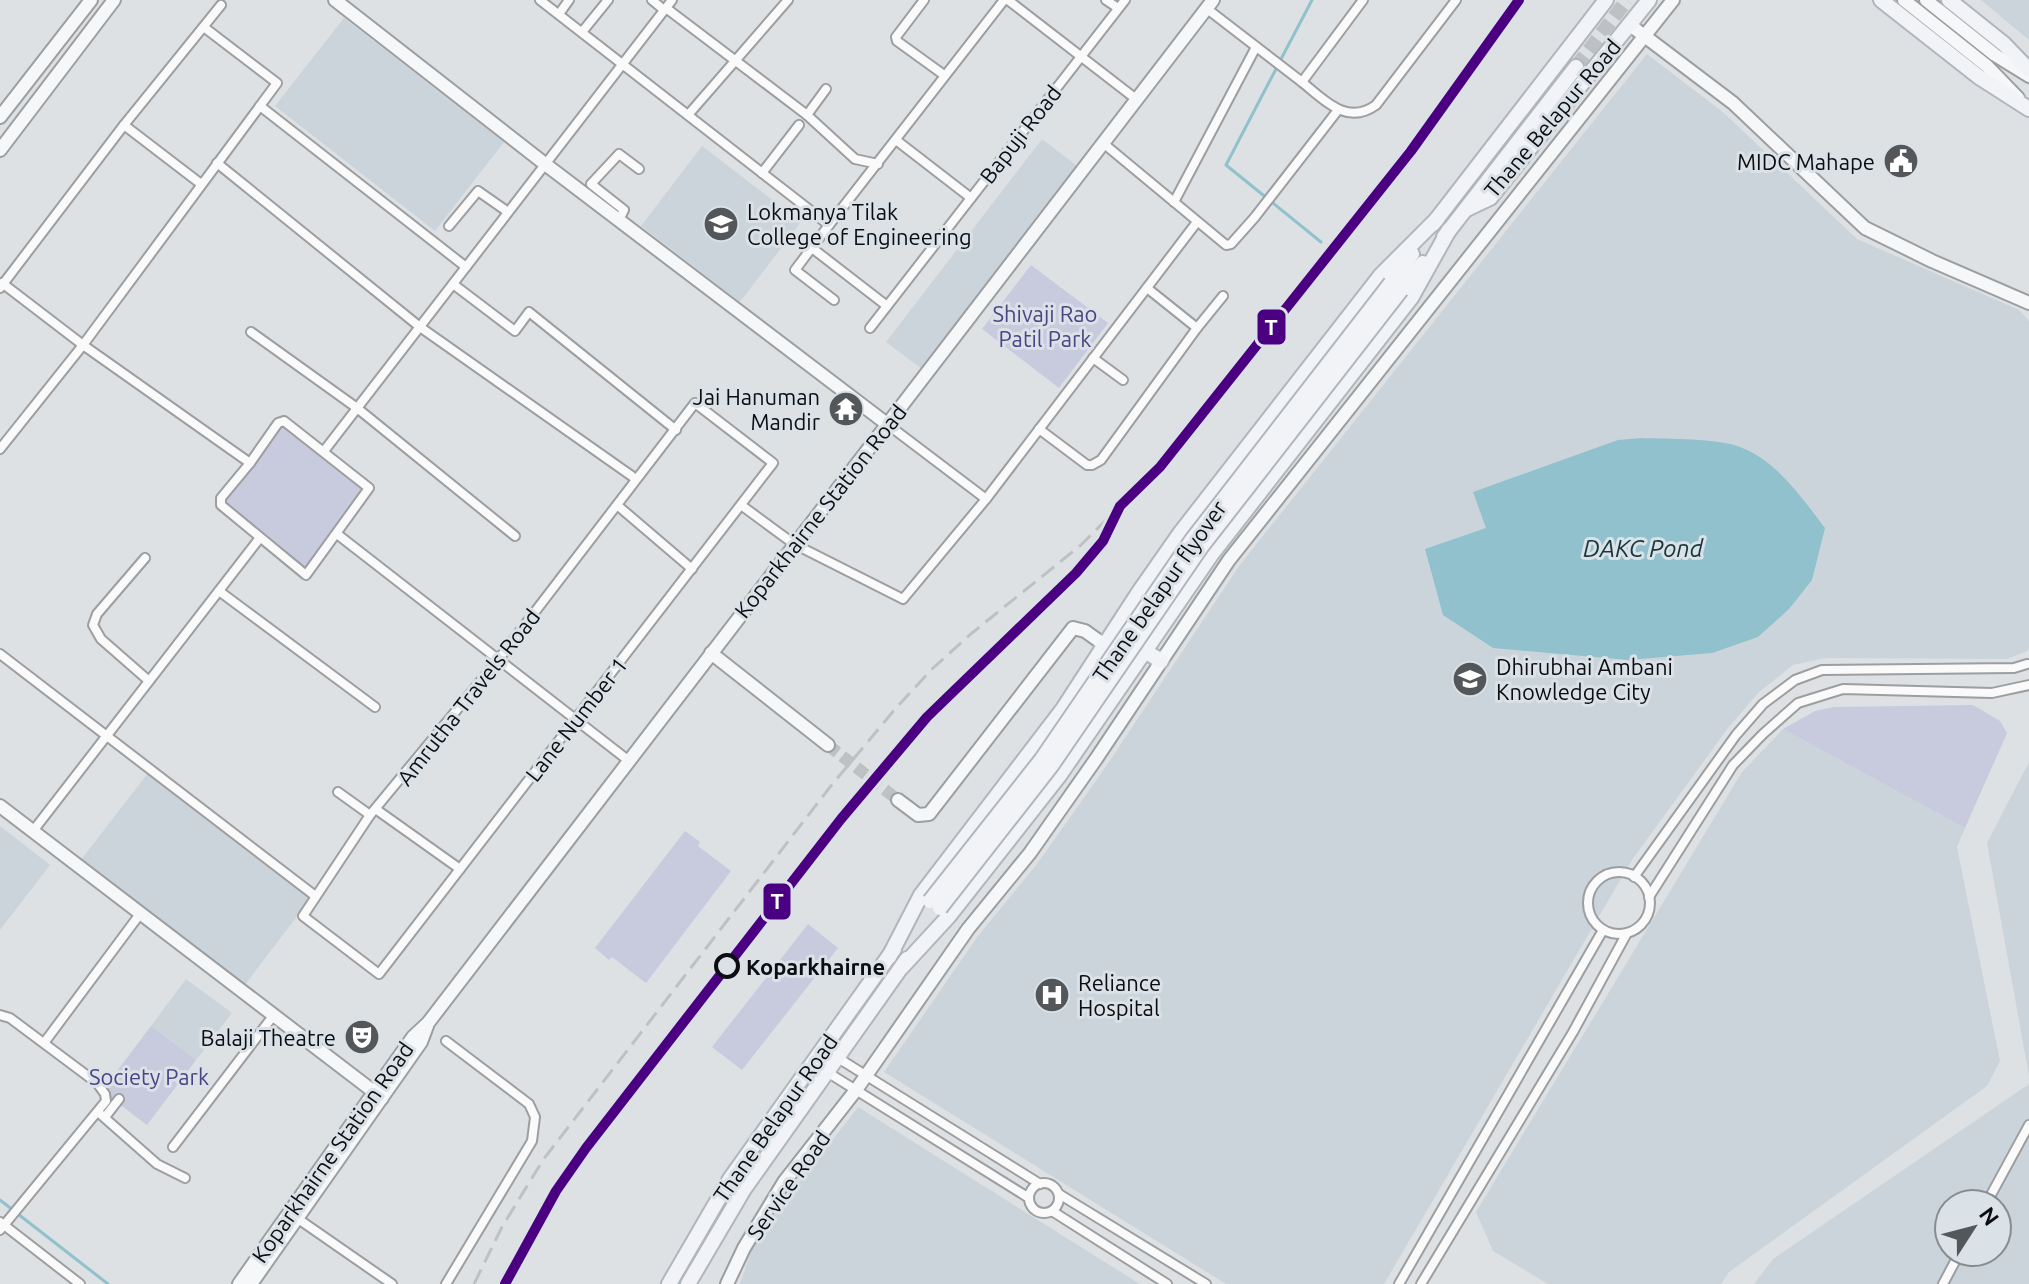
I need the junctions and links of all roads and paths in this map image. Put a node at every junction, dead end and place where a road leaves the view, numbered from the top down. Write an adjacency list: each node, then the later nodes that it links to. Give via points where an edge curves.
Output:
1 (91, 0): 46 (street)
2 (114, 0): 51 (street)
3 (335, 0): 53 (street)
4 (540, 0): 25 (street)
5 (569, 0): 25 (street)
6 (608, 0): 28 (street)
7 (652, 0): 24 (street)
8 (788, 0): 33 (street)
9 (924, 0): 37 (street, via 897,41)
10 (1006, 0): 31 (street); 37 (street)
11 (1106, 0): 21 (street)
12 (1363, 0): 38 (street)
13 (1456, 0): 43 (street, via 1376,105 1355,113)
14 (1606, 0): 63 (main road, Thane Belapur Road)
15 (1649, 0): 26 (main road, Thane Belapur Road)
16 (1673, 0): 29 (street, Service Road)
17 (1881, 0): 42 (main road, via 1979,77)
18 (1904, 0): 32 (street)
19 (1926, 0): 32 (street)
20 (1949, 0): 36 (main road, via 2004,44)
21 (1122, 4): 31 (street, Bapuji Road)
22 (1210, 4): 30 (street); 40 (street, Koparkhairne Station Road)
23 (221, 5): 27 (street)
24 (667, 6): 33 (street); 34 (street)
25 (559, 14): 28 (street)
26 (1630, 25): 29 (street); 61 (main road, Thane Belapur Road, via 1490,198)
27 (205, 28): 41 (street, via 277,83); 47 (street)
28 (582, 32): 34 (street)
29 (1644, 36): 76 (street, via 1733,103 1865,228); 110 (street, Service Road, via 1229,560)
30 (1256, 47): 38 (street); 60 (street)
31 (1081, 56): 40 (street); 59 (street, Bapuji Road)
32 (1991, 60): 36 (street); 42 (street)
33 (738, 61): 44 (street); 45 (street)
34 (622, 64): 44 (street); 53 (street)
35 (1576, 67): 61 (main road)
36 (2029, 73)
37 (944, 75): 49 (street)
38 (1302, 82): 43 (street)
39 (826, 89): 45 (street)
40 (1136, 99): 50 (street, Koparkhairne Station Road)
41 (260, 106): 52 (street); 69 (street)
42 (2028, 108)
43 (1338, 110): 64 (street, via 1231,244)
44 (688, 115): 56 (street)
45 (807, 115): 54 (street, via 855,159)
46 (0, 117)
47 (124, 125): 57 (street); 70 (street)
48 (799, 125): 56 (street)
49 (896, 140): 54 (street); 59 (street)
50 (1103, 143): 60 (street); 86 (street, Koparkhairne Station Road)
51 (0, 150)
52 (217, 163): 57 (street); 78 (street)
53 (545, 164): 58 (street); 62 (street)
54 (878, 164): 65 (street)
55 (639, 169): 58 (street, via 619,154)
56 (762, 173): 65 (street)
57 (201, 184): 82 (street)
58 (586, 190): 86 (street)
59 (971, 198): 77 (street, Bapuji Road)
60 (1174, 202): 64 (street)
61 (1464, 211): 67 (main road, Thane Belapur Road)
62 (508, 212): 66 (street, via 478,191); 69 (street)
63 (1437, 219): 72 (main road); 104 (main road, via 1381,275 1181,532)
64 (1197, 222): 73 (street)
65 (829, 225): 68 (street)
66 (449, 226)
67 (1449, 230): 72 (main road); 106 (main road, via 1411,298 1211,555)
68 (812, 248): 75 (street, via 795,270); 77 (street)
69 (466, 267): 71 (street)
70 (1, 284): 82 (street)
71 (453, 284): 78 (street); 88 (street, via 515,331 529,312)
72 (1396, 286): 130 (main road, Thane belapur flyover, bridge, via 1192,540)
73 (1147, 288): 80 (street); 83 (street)
74 (1223, 296): 80 (street)
75 (834, 300)
76 (2029, 303)
77 (887, 306): 79 (street, Bapuji Road)
78 (420, 327): 85 (street); 93 (street)
79 (870, 328)
80 (1197, 328): 87 (street, via 1096,463 1087,465)
81 (251, 332): 85 (street)
82 (83, 345): 89 (street); 91 (street)
83 (1093, 358): 84 (street); 87 (street)
84 (1123, 380)
85 (357, 408): 90 (street); 98 (street)
86 (887, 424): 94 (street); 100 (street, Koparkhairne Station Road)
87 (1039, 429): 94 (street)
88 (676, 430): 92 (street, Amrutha Travels Road, via 695,403); 93 (street, Amrutha Travels Road)
89 (0, 449)
90 (324, 451): 91 (street, via 281,421); 97 (street, via 369,488)
91 (250, 463): 99 (street, via 221,505)
92 (773, 463): 96 (street, Lane Number 1)
93 (636, 479): 95 (street, Amrutha Travels Road)
94 (986, 499): 100 (street, via 903,599)
95 (617, 505): 102 (street); 109 (street, Amrutha Travels Road)
96 (741, 505): 100 (street); 102 (street, Lane Number 1)
97 (337, 534): 99 (street, via 306,575); 109 (street)
98 (515, 536)
99 (259, 539): 103 (street)
100 (794, 544): 107 (street, Koparkhairne Station Road)
101 (145, 558): 114 (street, via 93,625 101,639)
102 (692, 569): 117 (street, Lane Number 1)
103 (219, 591): 114 (street); 116 (street)
104 (1114, 631): 105 (main road); 106 (main road)
105 (1103, 646): 112 (street); 122 (street, via 1073,628 929,814 918,815); 134 (main road, via 1031,754 921,895)
106 (1145, 651): 110 (main road); 112 (main road)
107 (711, 653): 119 (street); 120 (street, Koparkhairne Station Road)
108 (0, 654): 118 (street)
109 (498, 660): 117 (street); 124 (street, Amrutha Travels Road)
110 (1161, 661): 113 (street, Service Road)
111 (2028, 663): 115 (street, via 2024,677); 127 (street, via 2014,668 1822,670 1795,680 1763,704 1736,735)
112 (1135, 666): 113 (street); 135 (main road, via 1059,776)
113 (1151, 676): 142 (street, Service Road, via 1030,853 968,929)
114 (149, 681): 118 (street)
115 (2029, 685): 129 (street, via 1992,693 1843,689 1798,703 1733,765)
116 (375, 707)
117 (576, 720): 120 (street); 126 (street, Lane Number 1)
118 (107, 736): 125 (street); 128 (street)
119 (828, 745)
120 (629, 761): 144 (street, Koparkhairne Station Road, via 413,1037)
121 (338, 792): 124 (street)
122 (898, 800)
123 (0, 806): 125 (street)
124 (374, 813): 126 (street); 128 (street, Amrutha Travels Road)
125 (33, 831): 131 (street)
126 (460, 869): 128 (street, Lane Number 1, via 379,974 303,916)
127 (1634, 877): 129 (street); 132 (street, via 1616,872 1593,886 1588,910)
128 (314, 895)
129 (1649, 897): 133 (street, via 1648,915)
130 (935, 905): 134 (main road); 135 (main road)
131 (140, 914): 137 (street); 139 (street)
132 (1603, 930): 133 (street); 167 (street)
133 (1627, 933): 168 (street)
134 (889, 957): 162 (main road, Thane Belapur Road, via 730,1179)
135 (902, 967): 140 (main road, Thane Belapur Road)
136 (0, 1015): 139 (street)
137 (273, 1016): 144 (street); 148 (street)
138 (446, 1041): 161 (street, via 529,1104 535,1117 532,1141)
139 (44, 1043): 146 (street, via 103,1088)
140 (838, 1058): 141 (main road, Thane Belapur Road); 142 (street)
141 (827, 1072): 143 (street); 163 (main road, Thane Belapur Road, via 744,1189)
142 (866, 1075): 143 (street, Service Road); 150 (street)
143 (856, 1090): 153 (street); 164 (street, Service Road, via 784,1182)
144 (378, 1095): 155 (street, Koparkhairne Station Road)
145 (119, 1099): 146 (street)
146 (102, 1114): 149 (street, via 157,1164); 156 (street)
147 (2029, 1125): 151 (street)
148 (173, 1147)
149 (185, 1178)
150 (1040, 1184): 152 (street, via 1050,1184); 153 (street)
151 (1995, 1188)
152 (1059, 1194): 154 (street); 166 (street)
153 (1029, 1198): 154 (street, via 1037,1211)
154 (1052, 1211): 165 (street)
155 (293, 1215): 158 (street, Koparkhairne Station Road); 159 (street, Koparkhairne Station Road); 160 (street)
156 (2, 1226): 157 (street)
157 (80, 1284)
158 (239, 1284)
159 (251, 1284)
160 (392, 1284)
161 (446, 1284)
162 (669, 1284)
163 (688, 1284)
164 (727, 1284)
165 (1167, 1284)
166 (1206, 1284)
167 (1399, 1284)
168 (1421, 1284)

